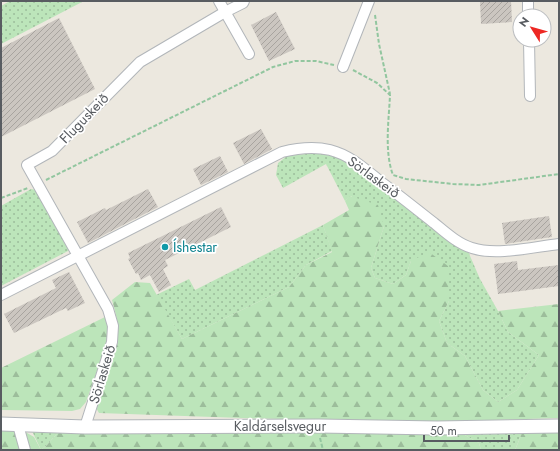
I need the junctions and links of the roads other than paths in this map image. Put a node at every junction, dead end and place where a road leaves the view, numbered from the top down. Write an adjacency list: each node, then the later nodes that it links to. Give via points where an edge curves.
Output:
1 (219, 1): 4 (street)
2 (244, 1): 4 (street, Fluguskeið)
3 (369, 1): 7 (street)
4 (225, 12): 6 (street); 10 (street, Fluguskeið, via 140,62 52,151 27,165)
5 (529, 48): 8 (street)
6 (249, 54)
7 (343, 67)
8 (530, 96)
9 (559, 244): 10 (street, Sörlaskeið, via 499,251 463,245 352,159 331,150 298,148 282,152)
10 (78, 256): 11 (street, Sörlaskeið); 15 (street, Sörlaskeið, via 108,310 113,326 108,358)
11 (1, 296)
12 (1, 424): 13 (street, Kaldárselsvegur)
13 (18, 424): 15 (street, Kaldárselsvegur); 16 (street)
14 (559, 426): 15 (street, Kaldárselsvegur)
15 (85, 427)
16 (25, 450)

